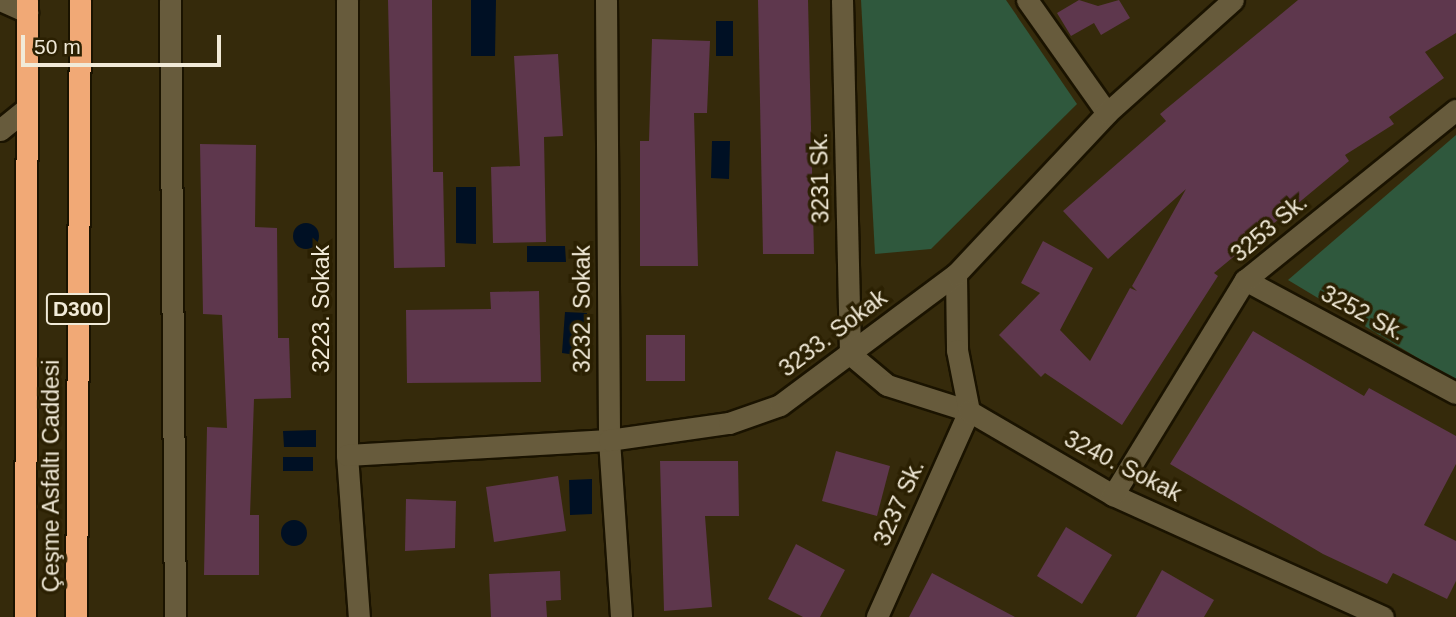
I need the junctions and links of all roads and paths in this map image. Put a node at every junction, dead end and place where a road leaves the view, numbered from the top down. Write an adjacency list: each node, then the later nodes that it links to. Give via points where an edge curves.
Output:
1 (0, 0): 9 (street)
2 (80, 0): 23 (highway, Çeşme Asfaltı Caddesi / D300)
3 (170, 0): 24 (street)
4 (347, 0): 20 (street, 3223. Sokak)
5 (606, 0): 19 (street, 3232. Sokak)
6 (842, 0): 16 (street, 3231 Sk.)
7 (1027, 0): 12 (street)
8 (1233, 0): 12 (street, 3233. Sokak)
9 (27, 6): 10 (highway, Çeşme Asfaltı Caddesi / D300)
10 (26, 109): 13 (street); 22 (highway, Çeşme Asfaltı Caddesi / D300)
11 (1456, 110): 15 (street, 3253 Sk.)
12 (1107, 113): 14 (street, 3233. Sokak)
13 (0, 130)
14 (956, 274): 16 (street, 3233. Sokak); 18 (street, via 957,351)
15 (1245, 279): 17 (street, 3252 Sk.); 21 (street, 3253 Sk.)
16 (850, 354): 18 (street, 3240. Sokak, via 887,385); 19 (street, 3233. Sokak, via 752,417)
17 (1456, 393)
18 (969, 411): 21 (street, 3240. Sokak); 27 (street, 3237 Sk.)
19 (609, 440): 20 (street, 3233. Sokak); 26 (street, 3232. Sokak)
20 (347, 455): 25 (street, 3223. Sokak)
21 (1113, 495): 28 (street, 3240. Sokak)
22 (25, 617)
23 (76, 617)
24 (175, 617)
25 (359, 617)
26 (621, 617)
27 (877, 617)
28 (1383, 617)

